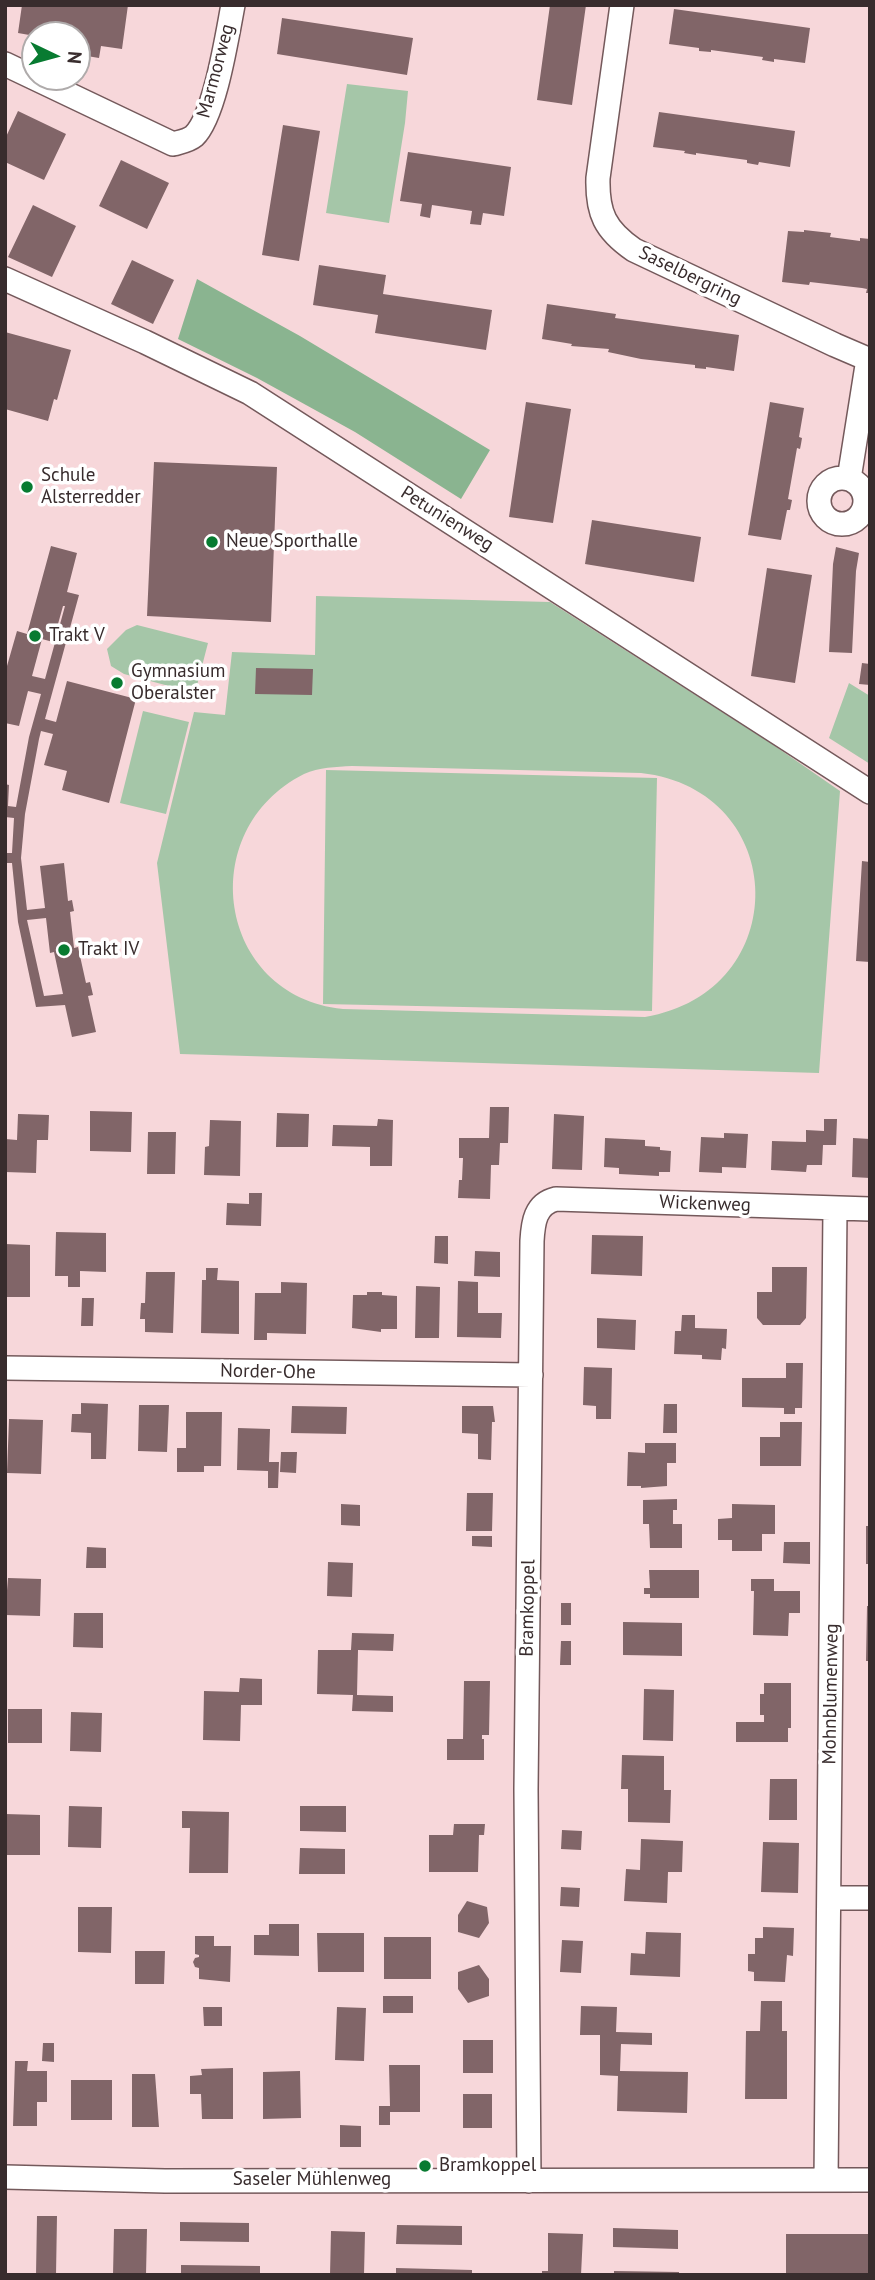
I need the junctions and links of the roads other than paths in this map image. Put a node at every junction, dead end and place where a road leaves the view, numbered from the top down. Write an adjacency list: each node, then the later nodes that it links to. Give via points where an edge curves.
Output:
1 (233, 5): 3 (street, Marmorweg, via 222,65 202,127 182,142 173,144)
2 (622, 5): 5 (street, Saselbergring, via 598,178 598,200 608,226 634,250)
3 (5, 64)
4 (5, 279): 7 (street, Petunienweg, via 250,393)
5 (869, 359): 6 (street, Saselbergring)
6 (849, 479)
7 (870, 792)
8 (541, 1206): 9 (street, Wickenweg, via 556,1199); 12 (street, Bramkoppel, via 532,1226)
9 (835, 1208): 10 (street, Wickenweg); 13 (street, Mohnblumenweg)
10 (870, 1209)
11 (5, 1367): 12 (street, Norder-Ohe)
12 (531, 1375): 18 (street, Bramkoppel, via 526,1789)
13 (829, 1898): 14 (street); 16 (street, Mohnblumenweg)
14 (870, 1898)
15 (5, 2177): 18 (street, Saseler Mühlenweg)
16 (826, 2179): 17 (street, Saseler Mühlenweg); 18 (street, Saseler Mühlenweg)
17 (870, 2180)
18 (529, 2181)

